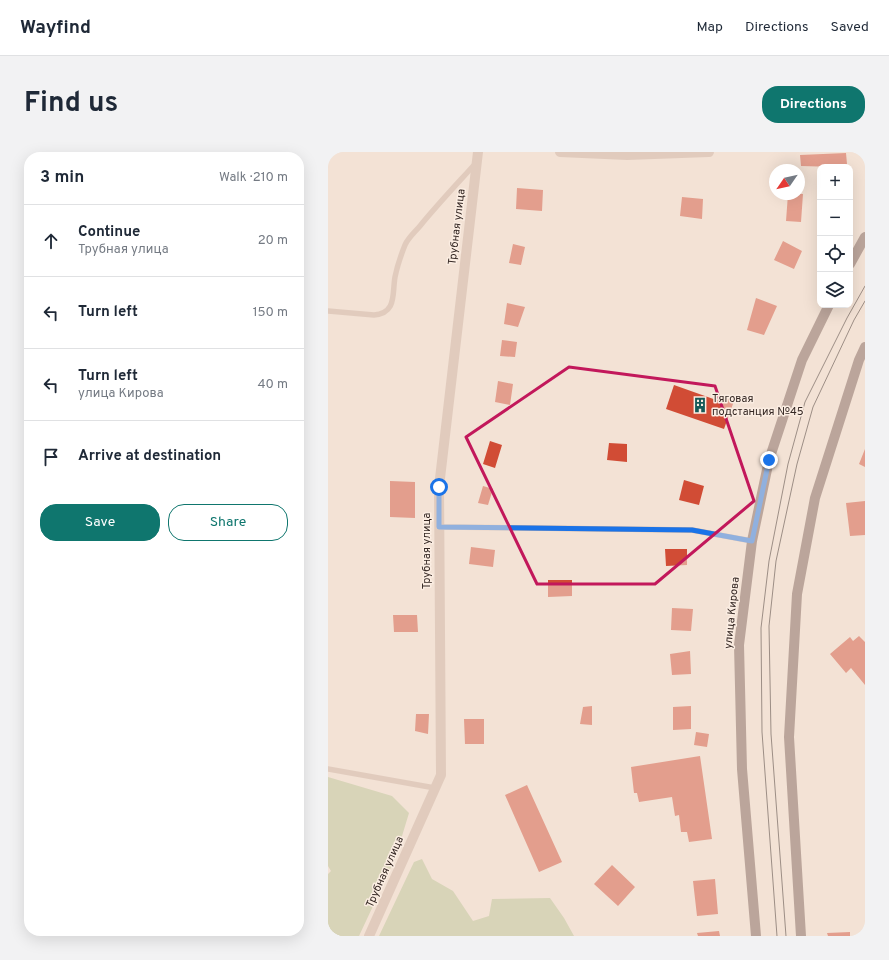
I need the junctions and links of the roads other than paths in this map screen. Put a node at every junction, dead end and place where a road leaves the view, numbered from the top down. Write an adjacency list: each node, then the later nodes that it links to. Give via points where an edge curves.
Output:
1 (560, 152): 2 (street, via 627,155)
2 (709, 152)
3 (477, 157): 7 (lane, via 406,243 395,276 393,301 386,312 374,315); 9 (street, Трубная улица, via 439,487)
4 (865, 238): 5 (main road)
5 (853, 259)
6 (828, 308): 10 (main road, улица Кирова, via 802,360 769,460)
7 (328, 311)
8 (865, 347): 15 (main road, via 815,498 797,594 789,737)
9 (439, 527): 10 (lane, via 692,530); 12 (street, Трубная улица, via 441,775)
10 (752, 541): 14 (main road, улица Кирова, via 739,644 742,769)
11 (328, 769): 12 (lane)
12 (435, 788): 13 (street, Трубная улица)
13 (369, 936)
14 (756, 936)
15 (801, 936)

